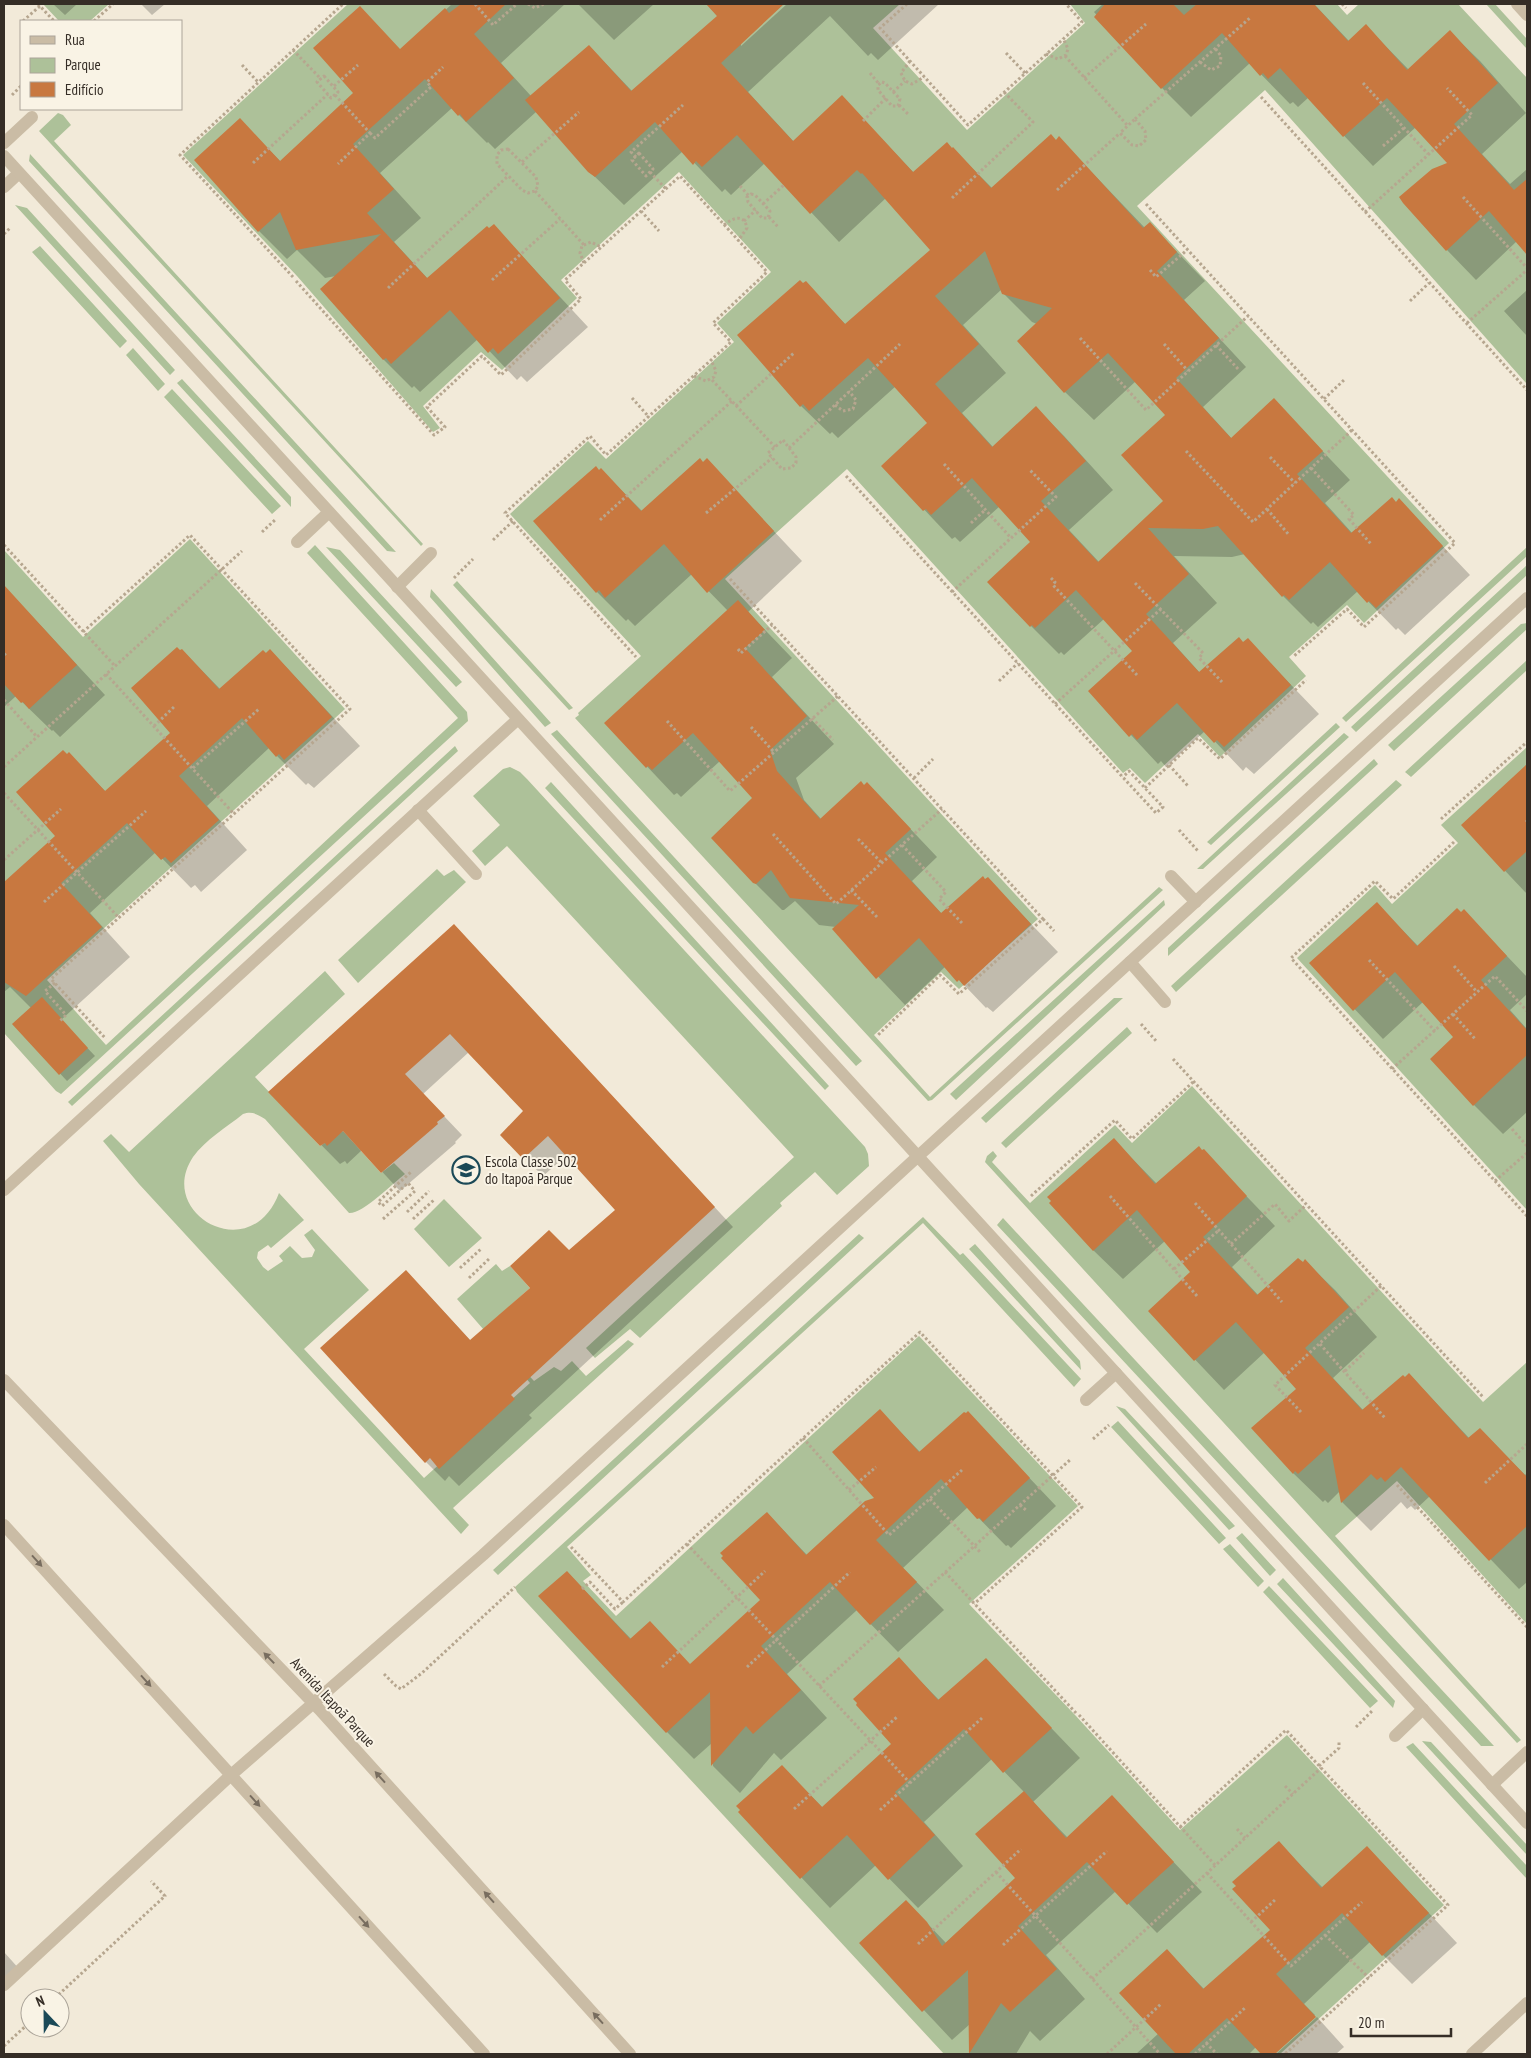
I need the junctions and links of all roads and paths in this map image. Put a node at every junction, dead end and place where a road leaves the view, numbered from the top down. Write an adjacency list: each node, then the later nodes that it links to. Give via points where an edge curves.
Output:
1 (113, 4): 17 (path)
2 (343, 4): 21 (path)
3 (475, 4): 4 (path, via 494,25)
4 (517, 4)
5 (528, 4): 6 (path, via 535,8)
6 (544, 4)
7 (907, 4): 25 (path, via 880,28)
8 (1066, 4): 19 (path, via 1082,22)
9 (1342, 4): 12 (path)
10 (1517, 4): 13 (street)
11 (39, 5): 15 (path); 16 (path)
12 (1346, 8)
13 (1527, 15)
14 (1251, 17): 20 (path)
15 (25, 20)
16 (53, 20)
17 (95, 20)
18 (1146, 24): 33 (path)
19 (1063, 38): 23 (path); 24 (path, via 1068,49)
20 (1215, 48): 26 (path); 26 (path, via 1221,56 1220,66 1211,70)
21 (293, 50): 34 (path); 36 (path)
22 (1006, 53): 31 (path)
23 (1046, 54): 24 (path, via 1058,59); 31 (path)
24 (1065, 56): 33 (path)
25 (910, 61): 32 (path); 35 (path, via 902,70)
26 (1200, 62): 54 (path)
27 (242, 65): 36 (path)
28 (358, 65): 39 (path)
29 (443, 67): 59 (path, via 427,82 431,87 374,138)
30 (870, 73): 38 (path)
31 (1025, 73): 43 (path)
32 (924, 77): 35 (path, via 912,84); 43 (path, via 968,125)
33 (1084, 78): 56 (path)
34 (321, 79): 39 (path, via 324,76); 44 (path, via 318,82)
35 (905, 81): 42 (path)
36 (258, 82): 100 (path, via 180,155)
37 (1362, 83): 57 (path)
38 (879, 84): 42 (path, via 885,83); 48 (path, via 878,90)
39 (334, 86): 46 (path, via 338,92)
40 (20, 87): 45 (path)
41 (1447, 88): 62 (path, via 1472,115)
42 (893, 92): 50 (path, via 900,99)
43 (1004, 92): 79 (path, via 1033,122)
44 (328, 94): 46 (path, via 331,98); 66 (path)
45 (12, 95)
46 (335, 95): 59 (path)
47 (1261, 97): 84 (path)
48 (886, 98): 50 (path, via 892,106); 55 (path)
49 (683, 105): 64 (path, via 631,152)
50 (899, 105): 52 (path)
51 (578, 112): 65 (path)
52 (908, 115)
53 (32, 117): 60 (street)
54 (1135, 119): 56 (path); 58 (path, via 1146,133 1144,143 1132,145)
55 (863, 121)
56 (1128, 126): 58 (path)
57 (1404, 128): 61 (path); 62 (path)
58 (1120, 132): 75 (path)
59 (370, 133): 67 (path)
60 (4, 143)
61 (1383, 146)
62 (1428, 154): 84 (path)
63 (4, 156): 69 (street)
64 (636, 157): 68 (path, via 640,154 653,169); 68 (path, via 632,160 646,176)
65 (522, 162): 70 (path, via 508,149 499,152 496,161); 76 (path, via 538,180)
66 (253, 163)
67 (338, 164)
68 (650, 172): 74 (path)
69 (19, 173): 72 (street); 140 (street)
70 (508, 176): 76 (path, via 525,192); 104 (path)
71 (785, 184): 80 (path)
72 (4, 186)
73 (740, 186): 77 (path)
74 (666, 188): 83 (path); 88 (path, via 680,176)
75 (1057, 190)
76 (534, 191): 86 (path)
77 (749, 196): 80 (path, via 755,195); 82 (path, via 748,202)
78 (1463, 197): 98 (path)
79 (952, 198)
80 (763, 204): 85 (path, via 770,211)
81 (1146, 204): 96 (path)
82 (756, 210): 85 (path, via 762,218); 87 (path)
83 (641, 211): 91 (path); 95 (path)
84 (1365, 212): 103 (path)
85 (769, 217): 90 (path)
86 (560, 219): 94 (path); 101 (path)
87 (744, 221): 88 (path, via 736,217); 93 (path, via 747,228)
88 (724, 225): 93 (path)
89 (10, 228): 92 (path)
90 (779, 228)
91 (659, 231)
92 (4, 234)
93 (738, 240): 113 (path, via 767,272 713,323 731,342)
94 (584, 245): 95 (path, via 592,242); 97 (path, via 580,253)
95 (601, 247): 97 (path)
96 (1187, 250): 99 (path, via 1156,277); 106 (path)
97 (584, 262): 102 (path, via 565,280 581,299 501,375 482,356 427,407 445,427 434,436)
98 (1527, 269): 107 (path)
99 (1150, 270)
100 (293, 277)
101 (492, 280)
102 (296, 281)
103 (1430, 282): 105 (path); 107 (path)
104 (388, 288)
105 (1410, 301)
106 (1248, 316): 111 (path); 122 (path)
107 (1467, 323): 119 (path)
108 (1080, 338): 115 (path, via 1146,410)
109 (900, 344): 120 (path)
110 (1164, 344): 115 (path)
111 (1216, 345): 114 (path); 115 (path)
112 (796, 352): 125 (path)
113 (711, 360): 116 (path); 117 (path, via 716,371)
114 (1239, 370)
115 (1188, 371)
116 (694, 376): 117 (path, via 703,381); 126 (path)
117 (712, 380): 123 (path)
118 (1344, 380): 122 (path)
119 (1527, 390)
120 (849, 391): 124 (path); 124 (path, via 856,400 853,409 843,411)
121 (632, 398): 126 (path)
122 (1324, 399): 127 (path)
123 (732, 401): 125 (path); 143 (path)
124 (835, 405): 129 (path)
125 (736, 406): 128 (path)
126 (649, 417): 144 (path, via 606,456 590,436 505,513)
127 (1352, 430): 134 (path); 169 (path, via 1456,543 1364,627 1347,609)
128 (775, 447): 129 (path, via 783,440); 132 (path, via 768,453)
129 (789, 448): 132 (path, via 796,457 792,468 782,469)
130 (1186, 451): 138 (path, via 1253,522)
131 (1270, 457): 137 (path)
132 (772, 458): 141 (path)
133 (944, 464): 139 (path)
134 (1311, 468): 137 (path); 151 (path, via 1354,515 1349,520)
135 (1029, 469): 148 (path, via 1056,497)
136 (846, 476): 162 (path)
137 (1295, 483): 138 (path)
138 (1267, 509): 147 (path)
139 (985, 510): 145 (path); 148 (path)
140 (329, 512): 150 (street); 161 (street)
141 (706, 513)
142 (276, 519): 146 (path)
143 (600, 520)
144 (513, 521): 149 (path); 170 (path)
145 (971, 523)
146 (262, 532)
147 (1289, 535)
148 (1011, 538): 162 (path)
149 (493, 540)
150 (297, 542)
151 (1371, 544)
152 (4, 546): 166 (path)
153 (242, 551): 156 (path)
154 (431, 553): 161 (street)
155 (473, 559): 157 (path)
156 (222, 569): 166 (path, via 190,535); 172 (path); 205 (path, via 350,709)
157 (454, 578)
158 (1051, 578): 168 (path, via 1055,582 1052,585)
159 (730, 579): 165 (path)
160 (1135, 583): 164 (path)
161 (397, 587): 184 (street)
162 (952, 592): 171 (path)
163 (1527, 598): 221 (street)
164 (1161, 609): 168 (path); 177 (path, via 1203,653 1199,658)
165 (772, 625): 167 (path, via 741,653); 178 (path)
166 (83, 632): 172 (path)
167 (738, 649)
168 (1115, 652): 174 (path); 180 (path)
169 (1294, 656)
170 (636, 657)
171 (1018, 663): 176 (path); 180 (path)
172 (115, 666): 173 (path)
173 (106, 674): 186 (path); 188 (path)
174 (1137, 675)
175 (1306, 680): 193 (path, via 1220,759 1198,738)
176 (999, 681)
177 (1222, 682)
178 (838, 696): 183 (path); 197 (path)
179 (4, 700): 188 (path)
180 (1055, 704): 196 (path)
181 (175, 706): 186 (path)
182 (260, 708): 195 (path)
183 (812, 718): 189 (path); 191 (path)
184 (518, 719): 203 (street); 248 (street)
185 (667, 721): 191 (path, via 730,791)
186 (154, 726): 195 (path)
187 (751, 726): 191 (path)
188 (37, 737): 194 (path)
189 (833, 740)
190 (1527, 742): 206 (path)
191 (774, 752)
192 (933, 759): 197 (path)
193 (1169, 765): 198 (path); 199 (path)
194 (4, 767)
195 (192, 768): 205 (path)
196 (1123, 777): 199 (path, via 1130,771); 199 (path, via 1156,813 1163,807)
197 (914, 778): 202 (path)
198 (1188, 786)
199 (1145, 788)
200 (4, 793): 207 (path)
201 (61, 809): 207 (path)
202 (942, 809): 212 (path); 224 (path)
203 (418, 810): 217 (street); 251 (street)
204 (146, 811): 216 (path)
205 (234, 814): 223 (path)
206 (1441, 819)
207 (38, 830): 214 (path); 216 (path)
208 (1179, 830): 213 (path)
209 (773, 834): 219 (path, via 836,904)
210 (858, 839): 215 (path)
211 (1454, 842): 243 (path, via 1393,899 1375,881 1291,958)
212 (902, 845): 215 (path); 225 (path, via 946,892 939,899)
213 (1198, 851)
214 (4, 860)
215 (882, 863): 219 (path)
216 (77, 872): 220 (path); 223 (path)
217 (476, 874)
218 (1171, 876): 221 (street)
219 (851, 890): 222 (path)
220 (44, 902)
221 (1196, 902): 228 (street)
222 (877, 917)
223 (118, 918): 230 (path, via 51,979)
224 (1043, 920): 226 (path); 238 (path, via 959,994 940,975)
225 (962, 924)
226 (1054, 931)
227 (1369, 960): 237 (path)
228 (1130, 962): 232 (street); 248 (street)
229 (1454, 966): 231 (path)
230 (55, 984): 235 (path, via 45,991 66,1015); 239 (path)
231 (1477, 992): 233 (path, via 1495,976); 234 (path)
232 (1165, 1002)
233 (1527, 1011)
234 (1453, 1014): 237 (path); 240 (path)
235 (59, 1022)
236 (1141, 1024): 241 (path)
237 (1434, 1031): 243 (path)
238 (878, 1035)
239 (106, 1039)
240 (1476, 1040)
241 (1157, 1042)
242 (1173, 1059): 244 (path)
243 (1392, 1069): 250 (path)
244 (1193, 1082): 253 (path, via 1132,1139 1114,1120); 257 (path)
245 (1512, 1129): 246 (path)
246 (1527, 1146)
247 (1527, 1152): 250 (path)
248 (918, 1156): 275 (street); 312 (street, via 483,1555)
249 (412, 1171): 260 (path, via 378,1202 382,1206 408,1183 415,1191)
250 (1495, 1181): 259 (path)
251 (4, 1190)
252 (429, 1191): 258 (path)
253 (1031, 1196)
254 (1110, 1196): 267 (path)
255 (435, 1199): 261 (path)
256 (1195, 1203): 262 (path)
257 (1306, 1205): 263 (path, via 1289,1221 1274,1204); 269 (path)
258 (407, 1212)
259 (1527, 1216)
260 (383, 1218)
261 (413, 1219)
262 (1218, 1230): 263 (path); 267 (path)
263 (1231, 1244): 271 (path)
264 (481, 1249): 266 (path)
265 (490, 1258): 268 (path)
266 (460, 1268)
267 (1174, 1269): 270 (path)
268 (470, 1278)
269 (1381, 1286): 272 (path); 277 (path)
270 (1197, 1296)
271 (1282, 1302)
272 (1320, 1344): 274 (path); 279 (path, via 1275,1385)
273 (1364, 1353): 274 (path)
274 (1345, 1371): 280 (path)
275 (1116, 1373): 278 (street); 313 (street)
276 (4, 1380): 312 (street, Avenida Itapoã Parque, one-way to 276)
277 (1483, 1397)
278 (1086, 1400)
279 (1301, 1412)
280 (1385, 1418)
281 (1109, 1425): 283 (path)
282 (803, 1438): 288 (path, via 920,1332); 291 (path); 296 (path)
283 (1093, 1439)
284 (1527, 1444): 289 (path)
285 (1070, 1460): 288 (path)
286 (876, 1468): 291 (path)
287 (962, 1470): 292 (path)
288 (1052, 1476): 293 (path); 306 (path, via 1082,1507)
289 (1485, 1482)
290 (1397, 1485): 307 (path)
291 (849, 1490): 292 (path, via 889,1534)
292 (930, 1499): 297 (path)
293 (1020, 1505): 294 (path); 297 (path)
294 (1027, 1512)
295 (4, 1525): 323 (street, one-way to 323)
296 (687, 1544): 304 (path); 305 (path)
297 (974, 1546): 299 (path); 302 (path)
298 (571, 1547): 305 (path)
299 (981, 1553)
300 (765, 1571): 304 (path)
301 (850, 1572): 308 (path)
302 (945, 1572): 306 (path); 311 (path)
303 (582, 1589): 305 (path, via 590,1582 615,1608)
304 (736, 1597): 308 (path); 309 (path)
305 (623, 1602)
306 (974, 1604): 331 (path)
307 (1527, 1627)
308 (776, 1640): 310 (path); 311 (path)
309 (662, 1667)
310 (747, 1667)
311 (819, 1686): 319 (path)
312 (313, 1703): 323 (street); 359 (street, Avenida Itapoã Parque, one-way to 312)
313 (1423, 1709): 318 (street); 325 (street)
314 (1372, 1711): 317 (path)
315 (898, 1716): 319 (path)
316 (982, 1718): 324 (path)
317 (1356, 1727)
318 (1395, 1736)
319 (870, 1740): 324 (path); 328 (path)
320 (1339, 1742): 322 (path, via 1339,1748)
321 (1527, 1752): 325 (street)
322 (1320, 1767): 327 (path); 331 (path, via 1286,1730); 347 (path, via 1448,1905)
323 (231, 1775): 336 (street); 358 (street, one-way to 358)
324 (910, 1783): 329 (path)
325 (1492, 1785): 330 (street)
326 (1285, 1786): 327 (path)
327 (1293, 1794): 333 (path)
328 (794, 1809)
329 (880, 1810)
330 (1527, 1823)
331 (1180, 1827): 337 (path)
332 (1237, 1829): 333 (path)
333 (1245, 1838): 337 (path)
334 (1021, 1849): 338 (path)
335 (1107, 1851): 342 (path)
336 (135, 1864): 349 (street); 350 (path, via 165,1896)
337 (1215, 1865): 339 (path)
338 (996, 1872): 342 (path); 345 (path)
339 (1207, 1873): 343 (path); 348 (path)
340 (1276, 1899): 343 (path)
341 (1362, 1902): 344 (path)
342 (1035, 1916): 346 (path); 348 (path)
343 (1251, 1922): 344 (path, via 1291,1966)
344 (1325, 1935): 347 (path)
345 (918, 1944)
346 (1003, 1945)
347 (1369, 1978): 364 (path)
348 (1092, 1979): 354 (path)
349 (4, 1985)
350 (67, 1988)
351 (1527, 2003): 365 (street)
352 (1161, 2004): 354 (path)
353 (1246, 2007): 356 (path)
354 (1136, 2028): 360 (path); 361 (path)
355 (20, 2031): 357 (path)
356 (1206, 2044): 362 (path); 363 (path)
357 (4, 2046)
358 (484, 2054)
359 (630, 2054)
360 (1107, 2054)
361 (1160, 2054)
362 (1195, 2054)
363 (1217, 2054)
364 (1285, 2054)
365 (1472, 2054)

